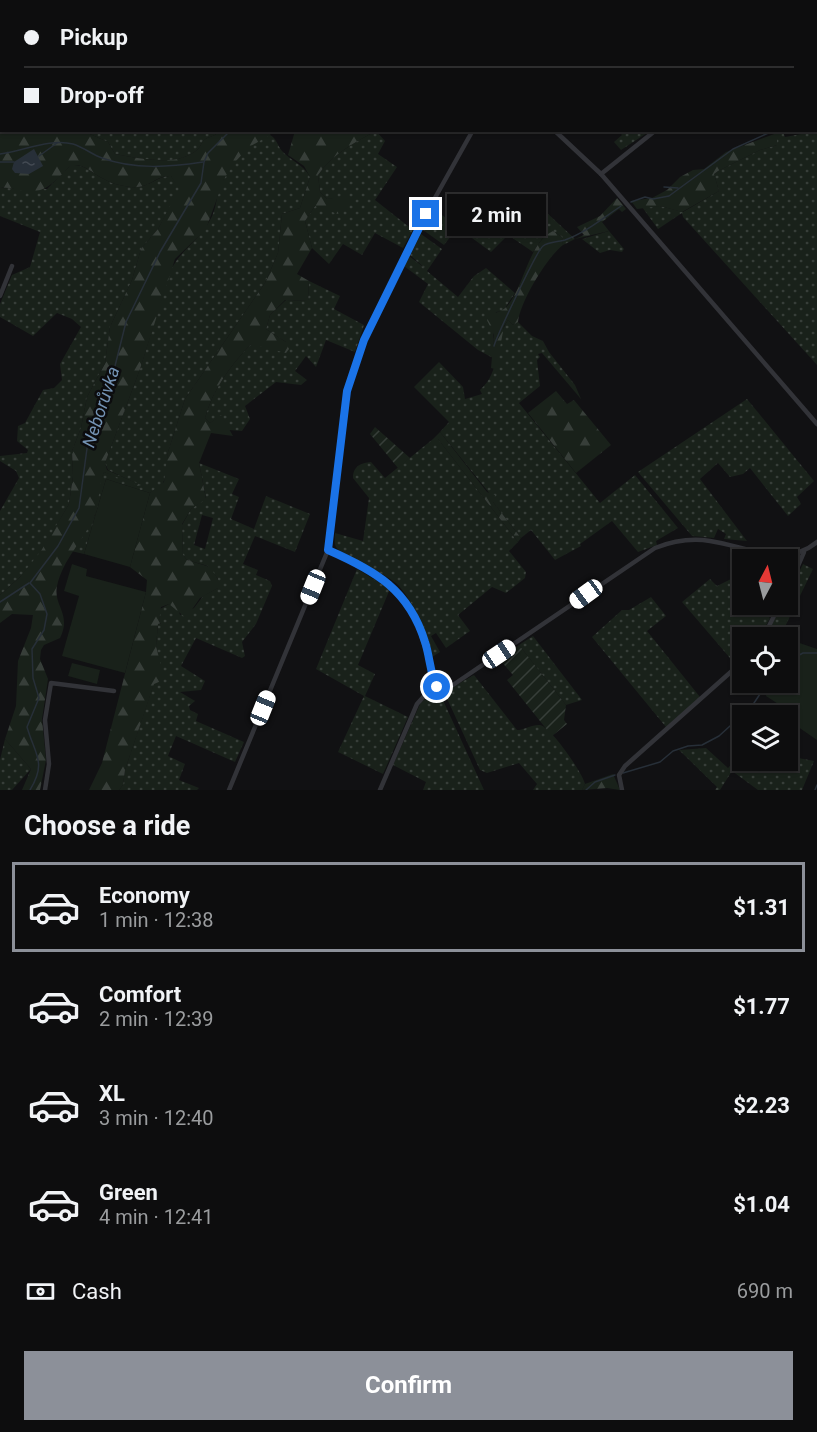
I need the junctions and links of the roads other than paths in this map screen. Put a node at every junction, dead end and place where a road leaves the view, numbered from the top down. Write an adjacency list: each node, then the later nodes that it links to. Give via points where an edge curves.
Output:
1 (472, 132): 9 (street, via 417,230 364,340 347,391)
2 (556, 132): 4 (street)
3 (654, 132): 4 (street)
4 (601, 174): 7 (street)
5 (12, 266): 6 (street)
6 (0, 296)
7 (817, 424)
8 (817, 542): 10 (street)
9 (328, 550): 13 (street, via 384,579 402,595 421,630); 16 (street)
10 (804, 552): 11 (street); 13 (street, via 775,555 710,541 665,544 643,554 450,687)
11 (798, 566)
12 (732, 671): 18 (street, via 625,766 619,775)
13 (437, 687): 17 (street, via 417,704)
14 (114, 691): 15 (street, via 51,683 45,720 49,764)
15 (45, 790)
16 (229, 790)
17 (380, 790)
18 (622, 790)

